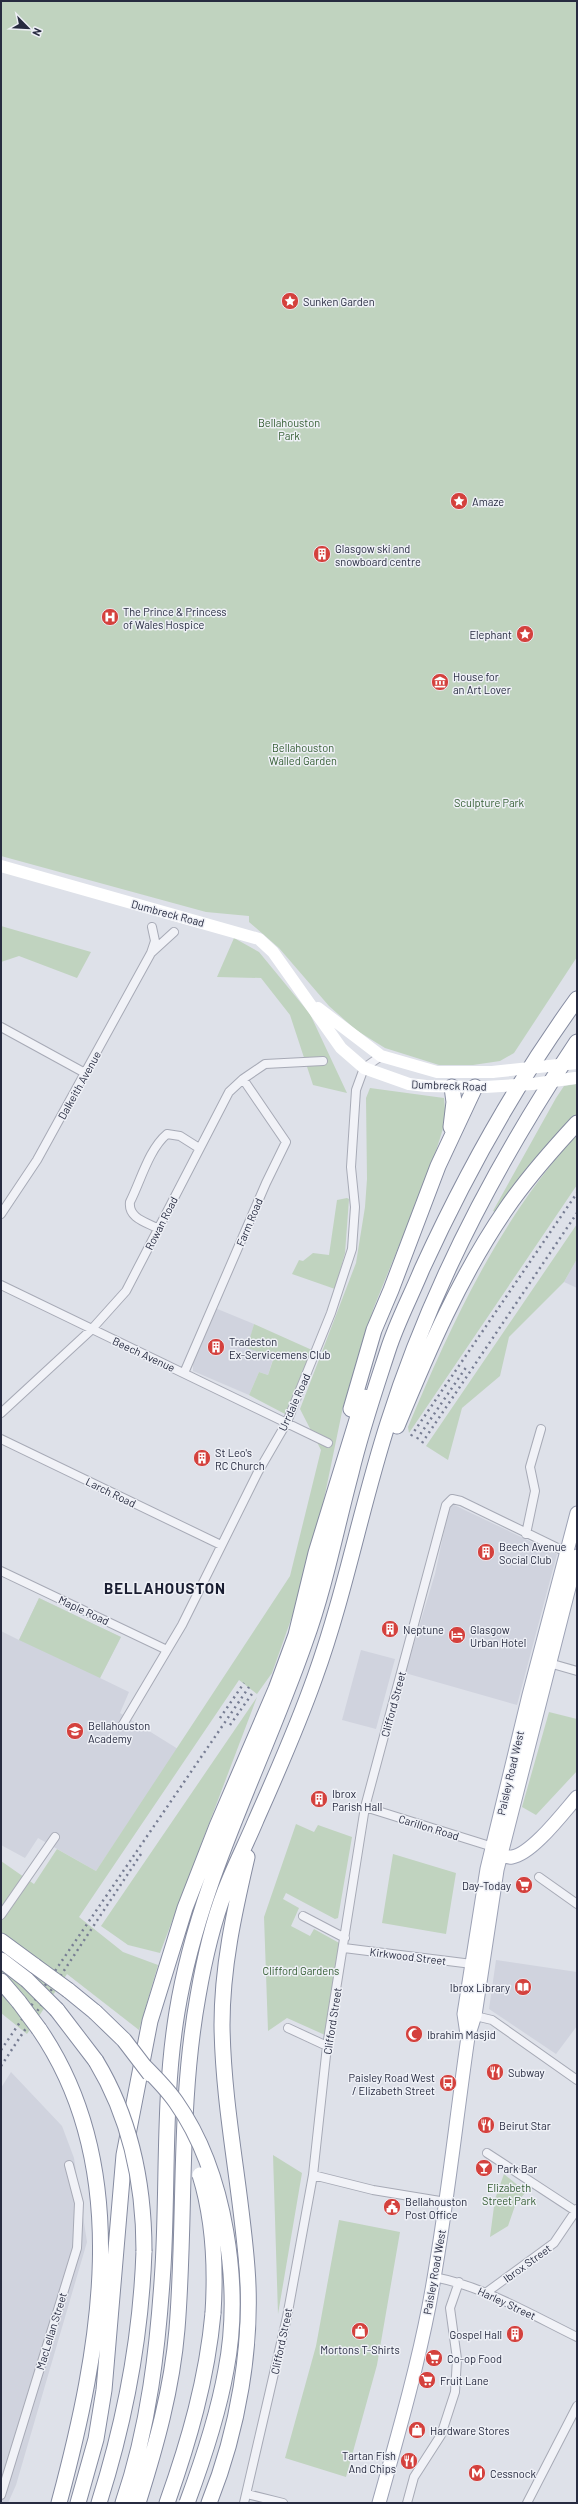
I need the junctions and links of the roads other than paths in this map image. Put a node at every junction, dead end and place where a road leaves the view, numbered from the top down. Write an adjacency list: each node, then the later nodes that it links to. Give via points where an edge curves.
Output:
1 (1, 866): 6 (main road, Dumbreck Road, via 259,939)
2 (152, 927): 4 (street, Dalkeith Avenue, via 155,941)
3 (174, 932): 4 (street, Dalkeith Avenue)
4 (152, 953): 14 (street, Dalkeith Avenue)
5 (577, 999): 27 (highway, via 515,1093 485,1145 434,1242)
6 (309, 1001): 9 (main road, Dumbreck Road); 12 (main road, Dumbreck Road, via 341,1048)
7 (1, 1027): 14 (street)
8 (577, 1042): 36 (highway, via 496,1174 440,1289 388,1423)
9 (381, 1056): 12 (street); 13 (main road, Dumbreck Road, via 437,1072)
10 (323, 1061): 16 (street, Rowan Road, via 265,1064)
11 (577, 1063): 13 (main road, Dumbreck Road, bridge)
12 (364, 1068): 17 (main road, Dumbreck Road, via 409,1084); 30 (street, Urrdale Road, via 356,1090 351,1167 355,1207 352,1249 331,1314)
13 (487, 1072): 18 (main road)
14 (85, 1074): 22 (street, Dalkeith Avenue, via 37,1160)
15 (576, 1078): 18 (main road, Dumbreck Road, bridge)
16 (243, 1079): 20 (street, Rowan Road, via 229,1092); 28 (street, Farm Road, via 286,1142)
17 (452, 1087): 18 (main road, Dumbreck Road); 21 (highway, via 453,1115)
18 (480, 1087): 21 (highway)
19 (577, 1122): 36 (highway, via 506,1208 445,1315 412,1389)
20 (199, 1148): 24 (street, Rowan Road); 24 (street, via 180,1136 167,1134 160,1140 148,1161 129,1208 132,1214)
21 (447, 1148): 34 (highway, via 374,1330 339,1451)
22 (4, 1204): 23 (street, Dalkeith Avenue)
23 (1, 1214)
24 (159, 1229): 26 (street, Rowan Road, via 126,1291)
25 (1, 1285): 26 (street, Beech Avenue)
26 (91, 1330): 28 (street, Beech Avenue); 29 (street, Rowan Road)
27 (388, 1348): 34 (highway, via 369,1381); 80 (highway, via 351,1471 319,1603 288,1692 217,1863 188,1959 177,2012 169,2073 163,2266 156,2347 148,2408)
28 (184, 1373): 30 (street, Beech Avenue)
29 (1, 1413)
30 (287, 1422): 33 (street, Beech Avenue); 38 (street, Urrdale Road)
31 (542, 1430): 37 (street, via 530,1466 535,1491)
32 (1, 1439): 38 (street, Larch Road)
33 (328, 1442)
34 (335, 1490): 78 (highway, via 296,1635 188,1901 150,2021 124,2155 103,2396 94,2445)
35 (577, 1513): 39 (main road, Paisley Road West)
36 (359, 1528): 47 (highway, via 315,1677)
37 (526, 1534): 39 (street); 46 (street, Clifford Street, via 477,1508 452,1499 445,1508)
38 (220, 1545): 41 (street, Urrdale Road, via 195,1602)
39 (573, 1555): 42 (main road, Paisley Road West); 49 (main road, Paisley Road West, via 529,1696)
40 (1, 1571): 41 (street, Maple Road)
41 (168, 1650): 44 (street, Urrdale Road)
42 (549, 1663): 43 (street); 49 (main road, Paisley Road West)
43 (577, 1671)
44 (122, 1726)
45 (577, 1797): 49 (main road, via 528,1850 513,1857)
46 (365, 1807): 49 (street, Carillon Road); 54 (street, Clifford Street)
47 (256, 1821): 81 (highway, via 225,1891 212,1932 198,1997 186,2102 180,2283 174,2353 157,2441); 84 (highway, via 229,1938 222,2025 227,2105 247,2266 246,2334 242,2377 231,2430)
48 (55, 1837): 52 (street)
49 (497, 1851): 58 (main road, Paisley Road West); 60 (main road, Paisley Road West)
50 (539, 1877): 51 (street)
51 (577, 1904)
52 (1, 1915)
53 (303, 1916): 54 (street)
54 (345, 1938): 56 (street, Clifford Street)
55 (2, 1942): 63 (highway, bridge, via 95,2012 124,2040)
56 (344, 1948): 58 (street, Kirkwood Street); 62 (street, Clifford Street)
57 (1, 1960): 79 (highway, bridge, via 27,1980 57,2010 96,2061 118,2106 134,2153 142,2200 144,2251 140,2313 132,2372 119,2433)
58 (472, 1964): 60 (main road, Paisley Road West)
59 (1, 1981): 77 (highway, bridge, via 38,2029 69,2083 85,2124 97,2178 100,2230 93,2336 81,2416)
60 (470, 2015): 64 (street, via 492,2020); 68 (main road, Paisley Road West)
61 (288, 2028): 62 (street)
62 (327, 2046): 67 (street, Clifford Street)
63 (144, 2066): 82 (highway, bridge, via 176,2116 190,2147 202,2181 213,2244 213,2313 205,2373 195,2416); 83 (highway, bridge, via 177,2103 196,2138 214,2187 229,2257 232,2306 226,2369 209,2438)
64 (577, 2080)
65 (487, 2153): 69 (street)
66 (69, 2165): 76 (street, MacLellan Street, via 79,2203 77,2248)
67 (313, 2175): 68 (street, via 373,2190); 75 (street, Clifford Street, via 287,2317)
68 (446, 2202): 70 (main road, Paisley Road West)
69 (577, 2211): 72 (street, Ibrox Street, via 554,2243)
70 (434, 2277): 71 (street, Harley Street); 87 (main road, Paisley Road West, via 411,2388)
71 (459, 2282): 72 (street, Harley Street); 88 (street, via 450,2308 457,2359 455,2392 441,2435 414,2477)
72 (487, 2292): 73 (street, Harley Street)
73 (577, 2337)
74 (577, 2406): 89 (street)
75 (247, 2494): 85 (street, Clifford Street); 86 (street)
76 (1, 2495)
77 (59, 2503)
78 (78, 2503)
79 (99, 2503)
80 (123, 2503)
81 (138, 2503)
82 (167, 2503)
83 (187, 2503)
84 (209, 2503)
85 (244, 2503)
86 (283, 2503)
87 (380, 2503)
88 (407, 2503)
89 (527, 2503)

